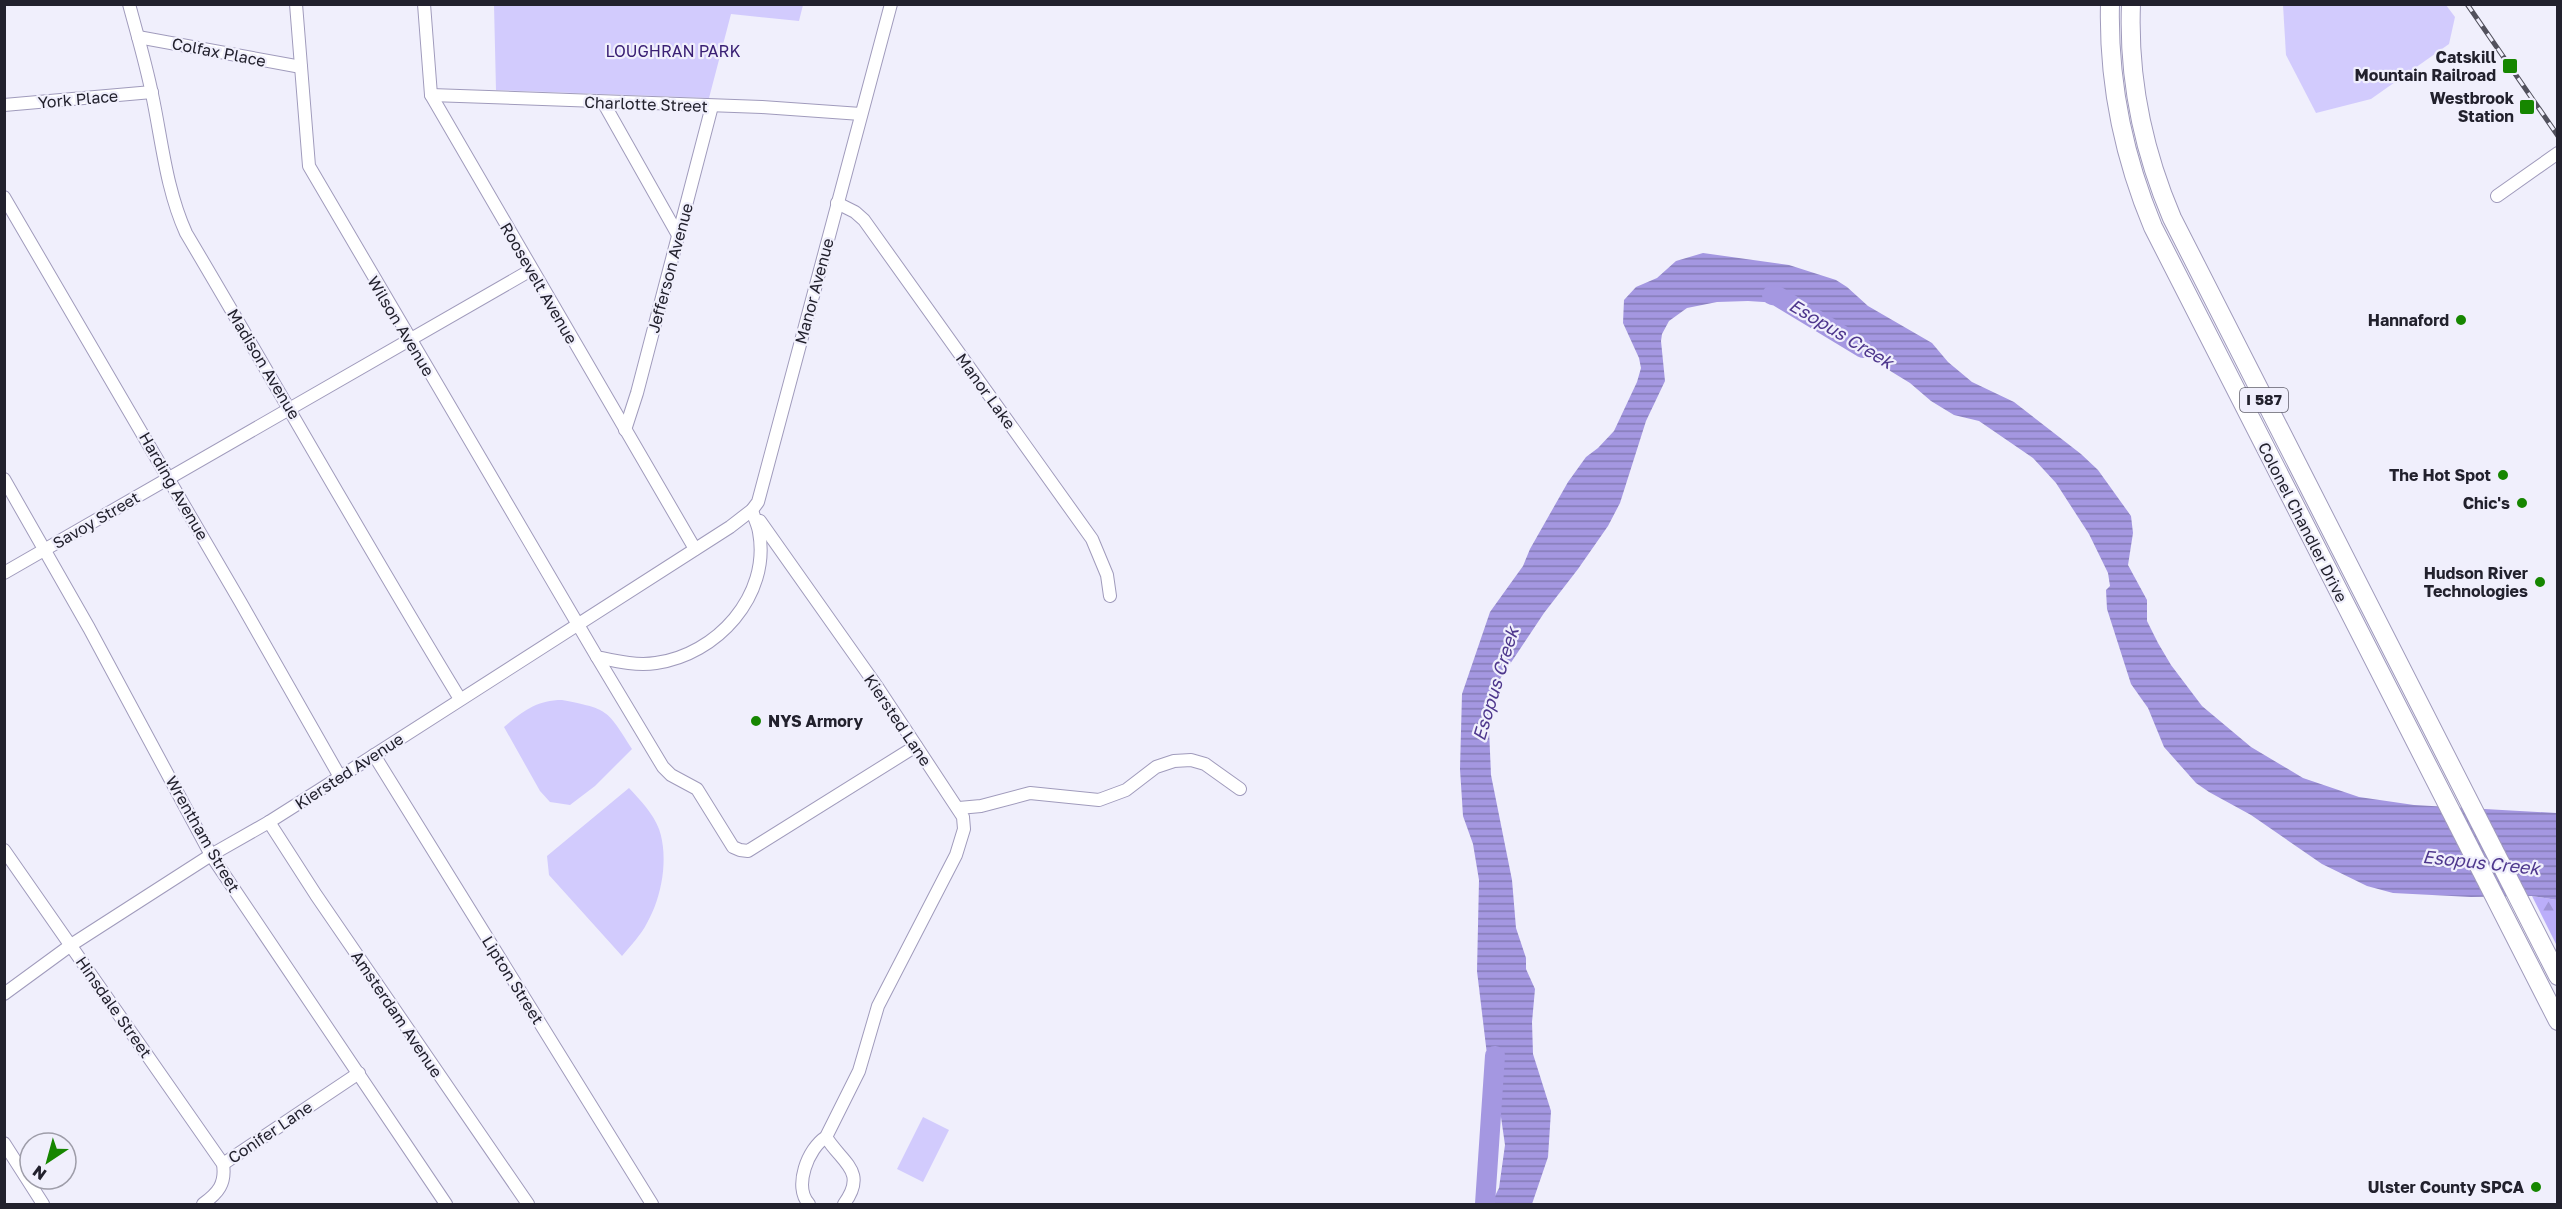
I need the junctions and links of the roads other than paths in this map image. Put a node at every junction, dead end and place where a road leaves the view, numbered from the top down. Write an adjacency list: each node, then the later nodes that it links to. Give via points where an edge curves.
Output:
1 (129, 4): 7 (street, Madison Avenue)
2 (296, 4): 8 (street, Wilson Avenue)
3 (424, 4): 10 (street, Roosevelt Avenue)
4 (891, 4): 14 (street, Manor Avenue)
5 (2110, 4): 45 (highway, Colonel Chandler Drive / I 587, via 2116,106 2145,208)
6 (2131, 4): 43 (highway, Colonel Chandler Drive / I 587, via 2131,54 2137,103 2145,143 2165,200)
7 (138, 37): 8 (street, Colfax Place); 9 (street, Madison Avenue)
8 (301, 67): 21 (street, Wilson Avenue, via 309,166)
9 (152, 92): 12 (street, York Place); 22 (street, Madison Avenue, via 176,210 186,233)
10 (431, 95): 11 (street, Charlotte Street); 20 (street, Roosevelt Avenue)
11 (603, 102): 13 (street, Charlotte Street); 19 (street)
12 (4, 105)
13 (712, 106): 14 (street, Charlotte Street); 19 (street, Jefferson Avenue)
14 (861, 114): 18 (street, Manor Avenue)
15 (2558, 153): 16 (street)
16 (2497, 196)
17 (4, 197): 24 (street, Harding Avenue)
18 (837, 203): 26 (street, Manor Avenue, via 758,502); 30 (street, Manor Lake, via 864,220 1092,539 1107,575)
19 (678, 235): 23 (street, Jefferson Avenue)
20 (531, 270): 21 (street, Savoy Street); 23 (street, Roosevelt Avenue)
21 (410, 338): 22 (street, Savoy Street); 31 (street, Wilson Avenue)
22 (290, 408): 24 (street, Savoy Street); 33 (street, Madison Avenue)
23 (625, 430): 27 (street, Roosevelt Avenue)
24 (169, 478): 28 (street, Savoy Street); 36 (street, Harding Avenue)
25 (4, 479): 28 (street, Wrentham Street)
26 (752, 510): 27 (street); 32 (street, via 760,555 755,581 731,625 712,642 672,660 627,663); 34 (street, Kiersted Lane)
27 (694, 549): 31 (street, Kiersted Avenue)
28 (46, 550): 29 (street, Savoy Street); 41 (street, Wrentham Street)
29 (4, 573)
30 (1110, 596)
31 (576, 625): 32 (street, Wilson Avenue); 33 (street, Kiersted Avenue)
32 (597, 657): 34 (street, Wilson Avenue, via 663,767 697,789 733,847 740,850 748,851)
33 (460, 699): 35 (street, Kiersted Avenue)
34 (916, 746): 38 (street, Kiersted Lane)
35 (374, 755): 36 (street, Kiersted Avenue); 54 (street, Lipton Street)
36 (340, 777): 39 (street, Kiersted Avenue)
37 (1240, 789): 38 (street, via 1205,764 1174,761 1155,767 1126,790 1099,800 1030,793)
38 (959, 808): 47 (street, Kiersted Lane, via 964,829 956,855 878,1006 860,1071)
39 (269, 822): 41 (street, Kiersted Avenue); 53 (street, Amsterdam Avenue)
40 (4, 850): 42 (street, Hinsdale Street)
41 (211, 855): 42 (street, Kiersted Avenue); 46 (street, Wrentham Street)
42 (71, 945): 44 (street, Kiersted Avenue); 49 (street, Hinsdale Street)
43 (2558, 975)
44 (4, 994)
45 (2558, 1021)
46 (358, 1073): 49 (street, Conifer Lane); 52 (street, Wrentham Street)
47 (826, 1137): 55 (street, Kiersted Lane, via 811,1156 801,1185); 56 (street, via 853,1173 851,1193)
48 (4, 1143): 50 (street)
49 (223, 1164): 51 (street, Conifer Lane, via 225,1176 221,1187)
50 (43, 1204)
51 (203, 1204)
52 (446, 1204)
53 (528, 1204)
54 (652, 1204)
55 (808, 1204)
56 (844, 1204)

